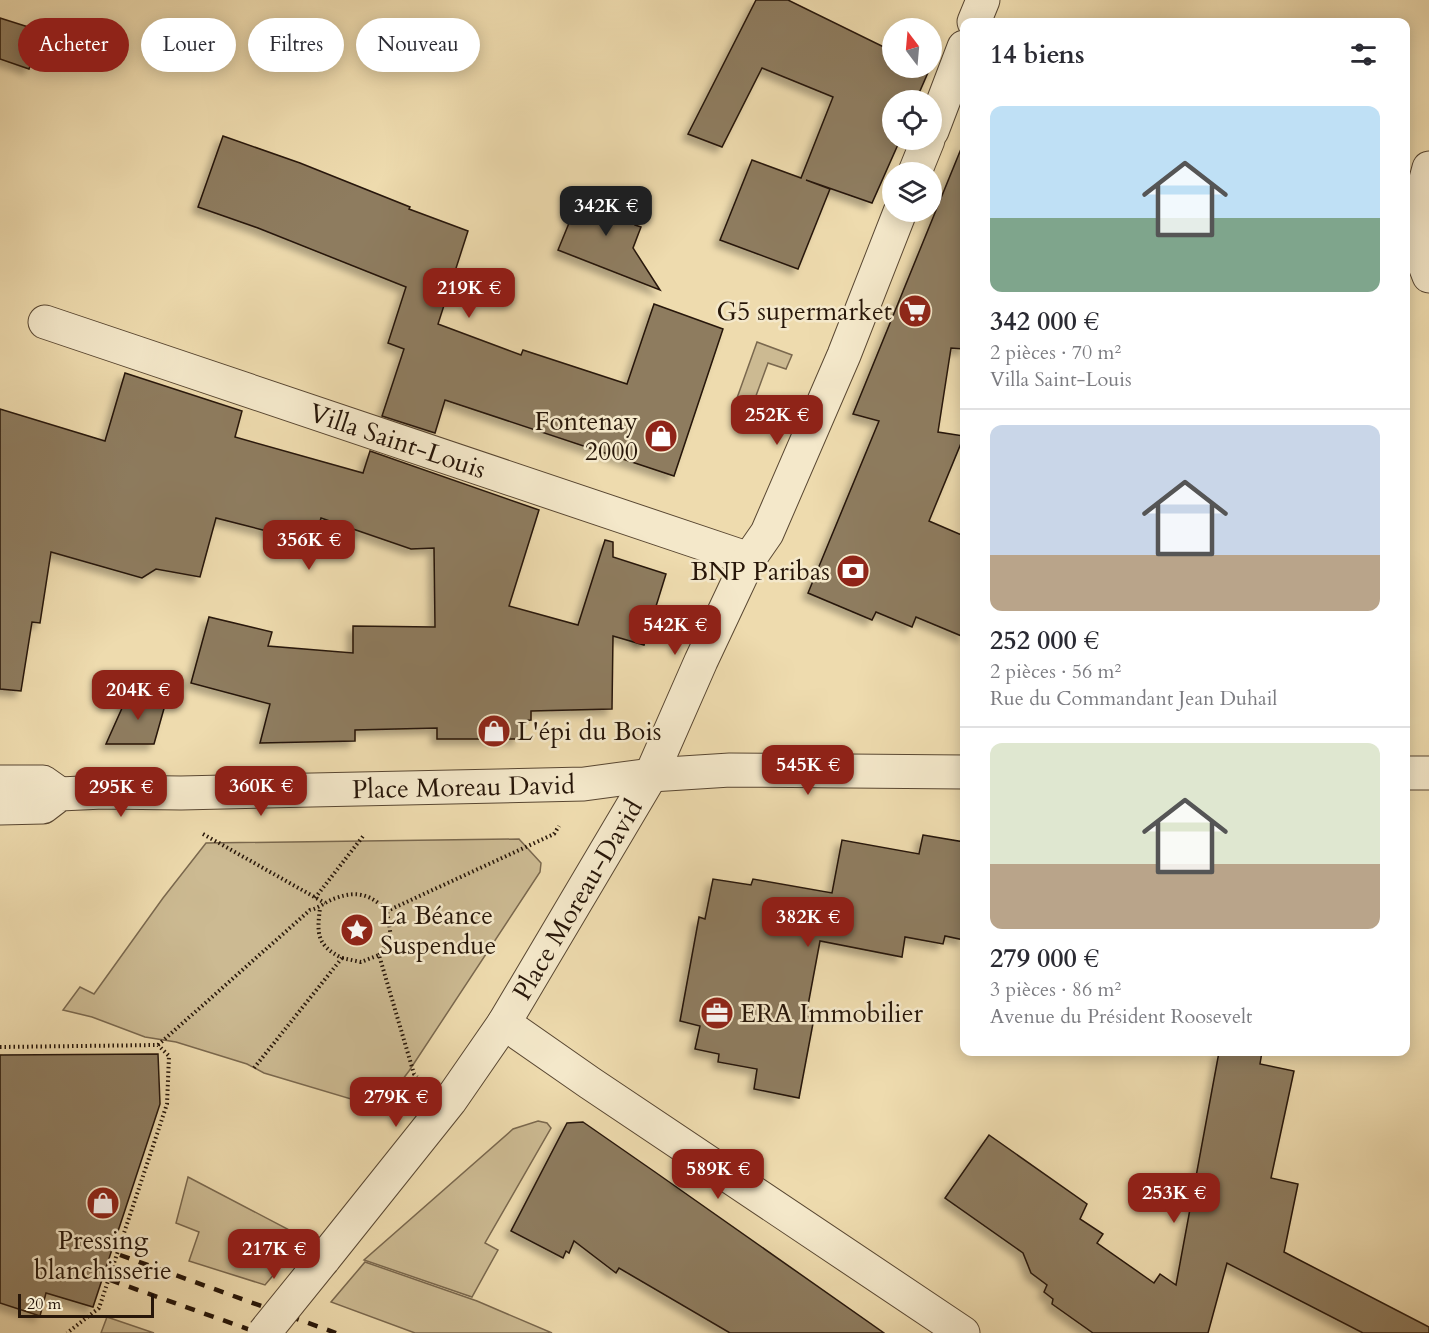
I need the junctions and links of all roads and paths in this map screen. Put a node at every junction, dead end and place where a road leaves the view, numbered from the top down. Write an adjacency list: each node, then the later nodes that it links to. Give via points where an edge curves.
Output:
1 (983, 0): 2 (street)
2 (976, 18)
3 (960, 58): 4 (street)
4 (942, 105)
5 (1429, 168): 7 (street, via 1412,232)
6 (896, 222): 9 (street, Place Moreau-David, via 767,533)
7 (1429, 276)
8 (45, 322): 9 (street, Villa Saint-Louis)
9 (749, 559): 13 (street, Place Moreau-David)
10 (960, 772): 13 (street, Place Moreau David, via 730,770)
11 (1410, 773): 12 (street)
12 (1429, 773)
13 (651, 775): 15 (street, Place Moreau David); 26 (street, Place Moreau-David)
14 (0, 782): 16 (street, Place Moreau David, via 43,782)
15 (584, 784): 16 (street, Place Moreau David); 23 (path, via 554,834)
16 (60, 794): 17 (street, Place Moreau David, via 43,807)
17 (0, 808)
18 (200, 833): 20 (path)
19 (364, 836): 20 (path)
20 (315, 898): 21 (path)
21 (325, 903): 22 (path); 23 (path, via 354,893 375,898)
22 (320, 908): 25 (path, via 318,932 328,951); 27 (path, via 310,910)
23 (387, 911): 24 (path, via 391,937)
24 (379, 955): 25 (path, via 361,962); 30 (path, via 414,1074)
25 (342, 958): 29 (path)
26 (504, 1023): 30 (street, Place Moreau-David); 33 (street)
27 (158, 1045): 28 (path); 31 (path, via 169,1056 167,1104 99,1308)
28 (0, 1047)
29 (254, 1068)
30 (450, 1101): 32 (street, Place Moreau-David, bridge)
31 (66, 1333)
32 (264, 1333)
33 (963, 1333)

